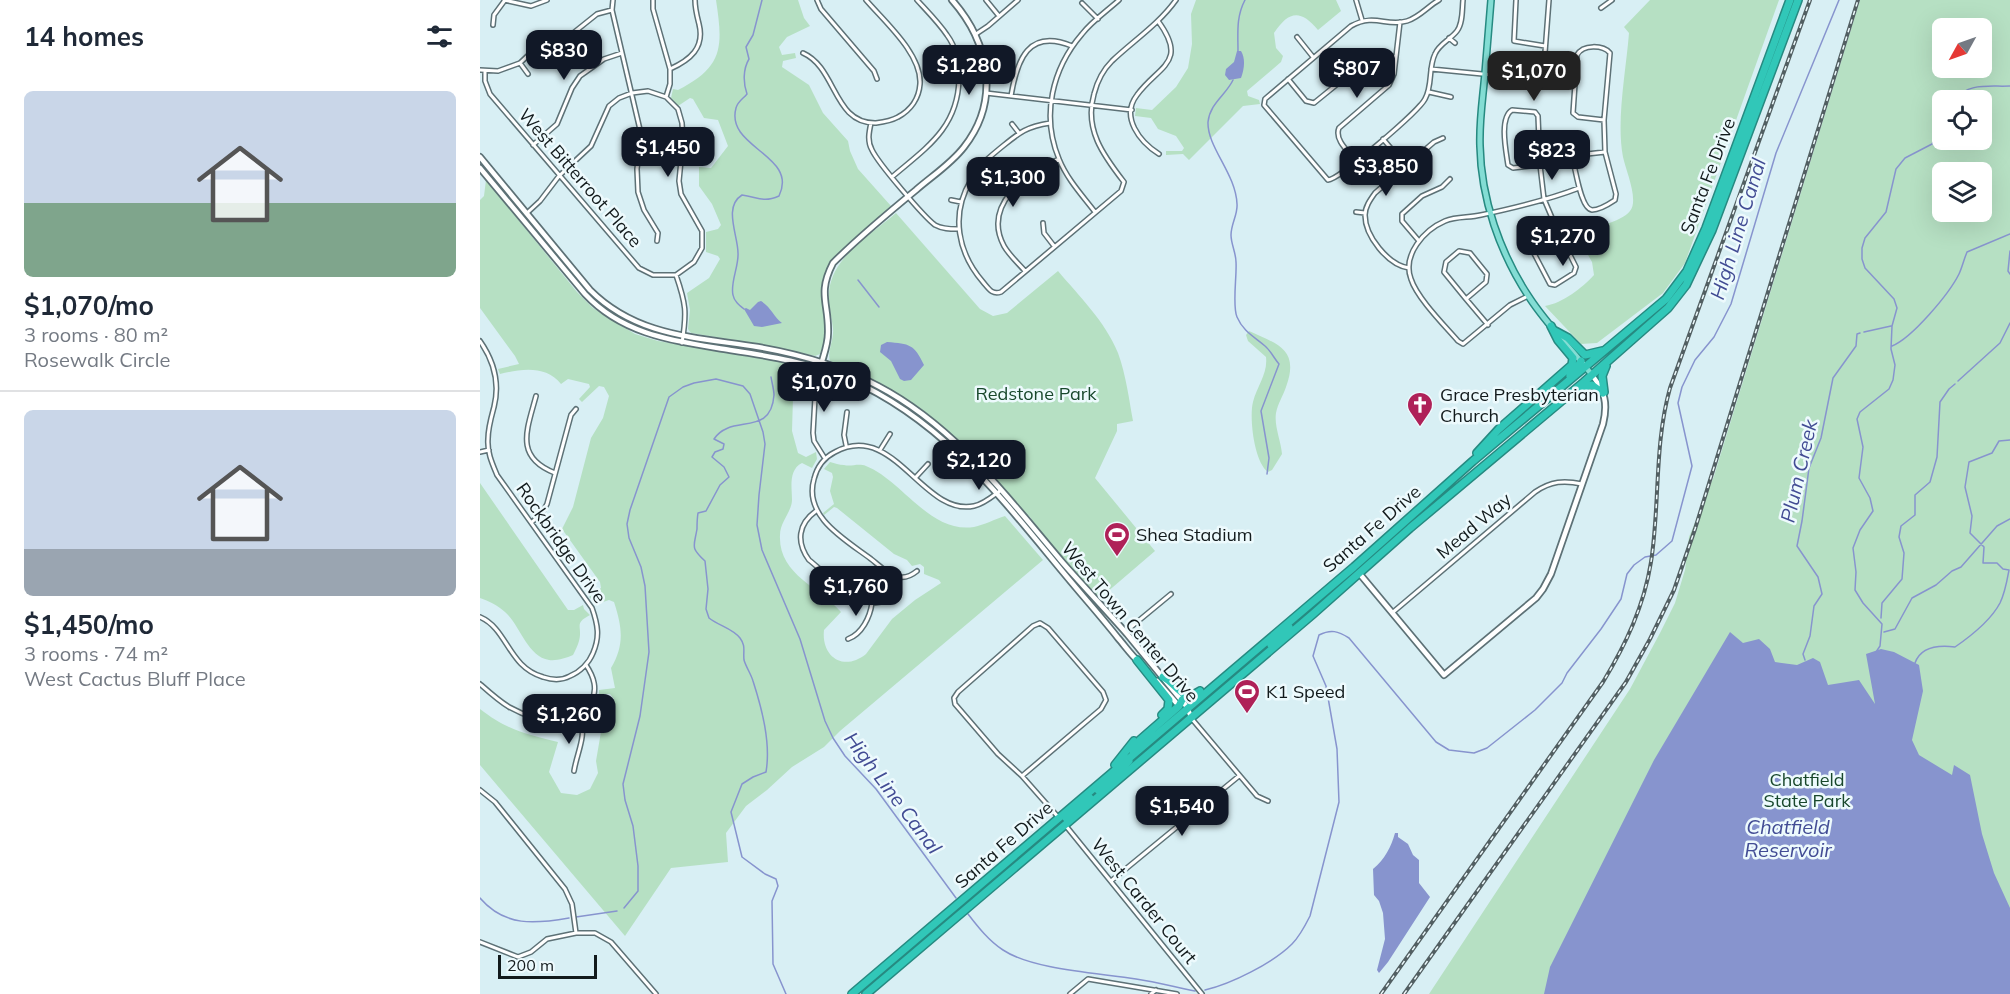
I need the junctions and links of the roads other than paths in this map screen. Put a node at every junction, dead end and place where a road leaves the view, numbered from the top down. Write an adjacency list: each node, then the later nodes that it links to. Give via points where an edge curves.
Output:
1 (505, 0): 2 (street, via 531,6); 31 (street, via 494,15)
2 (547, 0)
3 (613, 0): 25 (street)
4 (653, 0): 43 (street)
5 (695, 0): 43 (street, via 700,42 686,62)
6 (817, 0): 50 (street)
7 (866, 0): 62 (street, via 911,52 920,78 917,97 907,111 892,120)
8 (917, 0): 80 (street, via 948,36 954,49 958,98 944,130)
9 (952, 0): 32 (street)
10 (986, 0): 26 (street)
11 (1018, 0): 26 (street)
12 (1119, 0): 27 (street)
13 (1176, 0): 29 (street)
14 (1356, 0): 28 (street)
15 (1439, 0): 30 (street, via 1416,17)
16 (1463, 0): 34 (street, via 1461,21)
17 (1491, 0): 46 (main road)
18 (1516, 0): 37 (street, via 1514,41)
19 (1549, 0): 37 (street)
20 (1612, 0): 24 (street)
21 (1790, 0): 109 (highway, Santa Fe Drive, via 1687,271 1666,299)
22 (1798, 0): 110 (highway, Santa Fe Drive, via 1696,266 1668,308)
23 (1082, 3): 27 (street)
24 (1601, 8)
25 (612, 9): 38 (street); 42 (street, via 597,14 573,34 536,48)
26 (999, 16): 32 (street)
27 (1098, 19): 36 (street)
28 (1362, 20): 30 (street); 40 (street)
29 (1158, 21): 59 (street, via 1105,69); 60 (street, via 1166,32 1170,58 1137,95)
30 (1400, 22): 41 (street)
31 (493, 25)
32 (976, 34): 54 (street, via 984,57)
33 (1297, 37): 40 (street)
34 (1449, 38): 35 (street); 44 (street, via 1438,47)
35 (1455, 43)
36 (1072, 46): 55 (street, via 1048,40 1031,47 1017,65); 58 (street, via 1058,72)
37 (1545, 46): 49 (street)
38 (622, 53): 53 (street); 70 (street, via 604,59 580,76 558,123)
39 (802, 53): 62 (street, via 811,57 829,78 846,110 858,120)
40 (1313, 57): 48 (street)
41 (1396, 57): 48 (street, via 1367,60 1314,103 1306,101); 75 (street, via 1389,85 1337,133)
42 (520, 63): 45 (street, via 498,71); 47 (street)
43 (670, 69): 56 (street)
44 (1431, 69): 46 (street); 52 (street)
45 (482, 71): 70 (street, West Bitterroot Place, via 490,94)
46 (1485, 73): 49 (street); 91 (main road, via 1480,148)
47 (528, 74)
48 (1288, 79): 75 (street, via 1263,105 1328,180)
49 (1542, 79): 51 (street)
50 (877, 80)
51 (1575, 83): 61 (street, via 1575,116); 61 (street, via 1580,49 1609,50)
52 (1429, 92): 57 (street); 67 (street, via 1420,107)
53 (632, 93): 56 (street, via 648,91); 79 (street, via 609,106 591,146); 96 (street, via 641,134 638,192 658,233)
54 (986, 93): 55 (street); 83 (street, via 976,127 964,148)
55 (1011, 96): 58 (street)
56 (666, 97): 68 (street, via 678,110)
57 (1451, 97)
58 (1050, 101): 59 (street); 63 (street)
59 (1090, 106): 60 (street); 87 (street, via 1096,142 1124,182 1121,191)
60 (1132, 110): 72 (street, via 1131,121 1137,134)
61 (1604, 120): 71 (street)
62 (871, 123): 80 (street, via 870,148)
63 (1050, 123): 65 (street, via 1030,126); 74 (street)
64 (1012, 124): 65 (street)
65 (1019, 133): 86 (street, via 979,166)
66 (1443, 138): 76 (street)
67 (1383, 139): 75 (street); 76 (street)
68 (683, 140): 69 (street); 101 (street, via 681,194 702,231 702,248 694,262)
69 (701, 141)
70 (533, 146): 79 (street, West Bitterroot Place)
71 (1605, 152): 82 (street, via 1575,158); 82 (street, via 1615,200 1589,209)
72 (1159, 154)
73 (480, 157): 89 (street, West Town Center Drive)
74 (1059, 159): 87 (street); 100 (street, via 1040,167 1020,183 1007,195 1000,211 1001,239)
75 (1356, 161)
76 (1406, 165): 90 (street, via 1375,193)
77 (1540, 165): 77 (street, via 1538,116 1535,112 1508,112 1508,165); 84 (street)
78 (480, 168): 92 (street, West Town Center Drive)
79 (559, 176): 89 (street); 101 (street, West Bitterroot Place, via 639,268 653,275)
80 (892, 177): 83 (street)
81 (1450, 179): 97 (street, via 1402,214 1402,221)
82 (1579, 188): 84 (street)
83 (908, 196): 95 (street, via 933,223); 111 (street, via 833,263 823,294 828,330)
84 (1544, 199): 91 (street); 94 (street)
85 (951, 200): 86 (street)
86 (961, 202): 95 (street)
87 (1095, 212): 98 (street)
88 (1356, 212): 90 (street)
89 (527, 213): 92 (street); 106 (street, West Town Center Drive, via 607,305 641,325)
90 (1365, 213): 99 (street, via 1374,241 1393,262)
91 (1490, 213): 97 (street, via 1448,219); 102 (main road)
92 (521, 218): 108 (street, West Town Center Drive, via 602,310 639,331)
93 (1042, 223): 98 (street)
94 (1555, 225): 94 (street, via 1576,267 1574,273 1556,285 1550,284 1527,240)
95 (958, 229): 100 (street, via 968,260 991,292 1001,292)
96 (657, 241)
97 (1419, 241): 99 (street)
98 (1054, 246): 100 (street)
99 (1409, 268): 104 (street, via 1415,289 1458,341 1467,342)
100 (1025, 271)
101 (676, 275): 106 (street, via 686,313)
102 (1528, 296): 104 (street, via 1510,305); 105 (main road)
103 (1466, 299): 103 (street, via 1444,272 1446,262 1460,250 1470,253 1487,274 1486,282); 104 (street)
104 (1488, 325)
105 (1553, 329): 109 (highway, via 1585,356); 112 (main road); 127 (highway, via 1573,358 1572,366 1499,429)
106 (683, 336): 108 (street); 111 (street, West Town Center Drive)
107 (480, 341): 123 (street, Rockbridge Drive, via 494,366 496,380)
108 (682, 343): 113 (street, West Town Center Drive, via 775,357)
109 (1609, 348): 112 (highway, Santa Fe Drive)
110 (1616, 353): 114 (highway, Santa Fe Drive); 116 (highway, via 1602,373)
111 (822, 363): 113 (street); 132 (street, West Town Center Drive, via 878,386 926,416 968,452)
112 (1584, 364): 114 (main road); 121 (highway, Santa Fe Drive)
113 (820, 369): 126 (street, via 813,433); 133 (street, West Town Center Drive, via 884,396 922,421 958,452)
114 (1592, 375): 115 (highway, Santa Fe Drive); 116 (street)
115 (1571, 393): 116 (highway, via 1592,386); 136 (highway, Santa Fe Drive)
116 (1605, 394): 131 (street, via 1604,424)
117 (536, 396): 129 (street, via 526,435 527,449 536,463)
118 (576, 409): 129 (street)
119 (847, 412): 122 (street)
120 (890, 434): 124 (street)
121 (1498, 441): 127 (highway, Santa Fe Drive); 136 (highway, via 1491,455 1415,519)
122 (846, 446): 124 (street); 126 (street)
123 (489, 450): 125 (street); 135 (street, Rockbridge Drive, via 497,475)
124 (880, 450): 130 (street)
125 (480, 452)
126 (824, 457): 134 (street, via 812,486)
127 (1473, 461): 137 (highway, Santa Fe Drive)
128 (928, 464): 130 (street)
129 (555, 474): 135 (street, via 547,504)
130 (916, 477): 133 (street, via 943,501 956,506 972,507)
131 (1582, 484): 143 (street, Mead Way, via 1555,482 1535,492); 143 (street, via 1543,589 1444,675)
132 (1001, 490): 133 (street); 145 (street, West Town Center Drive)
133 (996, 494): 149 (street, West Town Center Drive)
134 (816, 511): 140 (street, via 826,523); 142 (street, via 802,525 804,552 855,597)
135 (531, 523): 150 (street, Rockbridge Drive, via 592,608 598,623 599,638)
136 (1403, 535): 139 (highway, Santa Fe Drive)
137 (1368, 553): 147 (highway, Santa Fe Drive); 148 (highway, via 1367,560 1295,621)
138 (918, 571): 140 (street, via 910,578)
139 (1359, 573): 143 (street); 148 (highway, Santa Fe Drive)
140 (899, 578): 142 (street, via 887,600)
141 (1171, 594): 145 (street)
142 (872, 603): 146 (street, via 870,616 858,633)
143 (1392, 613)
144 (480, 617): 150 (street, via 497,630 519,663 538,676 567,678)
145 (1125, 632): 151 (street, West Town Center Drive)
146 (848, 639)
147 (1257, 649): 151 (highway, via 1242,655 1194,695 1181,694); 153 (highway, Santa Fe Drive)
148 (1262, 658): 154 (highway, Santa Fe Drive)
149 (1137, 660): 153 (street, West Town Center Drive); 158 (highway, via 1170,705 1136,739)
150 (586, 665): 155 (street, via 595,687 593,700)
151 (1163, 677): 153 (street, West Town Center Drive)
152 (480, 684): 155 (street, via 507,706 527,715 559,723)
153 (1183, 706): 154 (street, West Town Center Drive); 156 (highway, Santa Fe Drive, via 1140,740)
154 (1191, 717): 160 (street); 164 (highway, Santa Fe Drive)
155 (580, 718): 157 (street, via 584,735)
156 (1131, 755): 158 (highway, Santa Fe Drive); 165 (highway, via 1124,768)
157 (574, 771)
158 (1111, 773): 163 (highway, Santa Fe Drive)
159 (1022, 776): 159 (street, via 998,754 954,698 1040,623 1106,700 1101,709); 163 (street)
160 (1239, 776): 162 (street, via 1257,796); 166 (street)
161 (480, 790): 167 (street, via 495,802 565,889 572,904)
162 (1268, 801)
163 (1059, 818): 169 (highway, Santa Fe Drive)
164 (1065, 825): 165 (highway, Santa Fe Drive); 166 (street, West Carder Court)
165 (1008, 873): 171 (highway, Santa Fe Drive)
166 (1111, 881): 177 (street, West Carder Court)
167 (576, 933): 168 (street, via 547,939 518,957); 172 (street, via 595,933 611,942)
168 (480, 942)
169 (878, 972): 171 (highway, via 870,983); 173 (highway, Santa Fe Drive)
170 (1156, 990): 174 (street, via 1088,979); 175 (street); 176 (street)
171 (870, 993)
172 (656, 994)
173 (852, 994)
174 (1070, 994)
175 (1151, 994)
176 (1177, 994)
177 (1202, 994)

